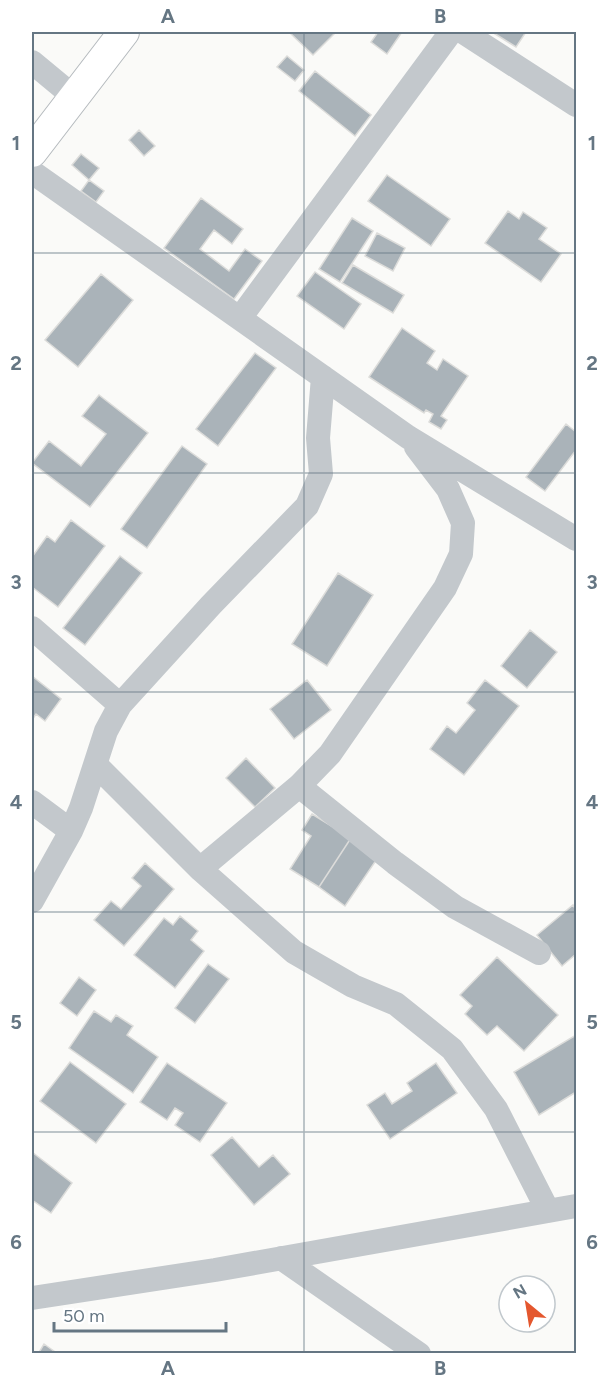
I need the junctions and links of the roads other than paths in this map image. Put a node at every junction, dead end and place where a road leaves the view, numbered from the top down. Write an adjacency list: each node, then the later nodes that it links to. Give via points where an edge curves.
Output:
1 (124, 32): 5 (main road)
2 (451, 32): 9 (street)
3 (463, 32): 6 (street)
4 (32, 62): 5 (street)
5 (73, 96): 7 (main road)
6 (576, 105)
7 (32, 152)
8 (32, 172): 9 (street)
9 (240, 318): 10 (street)
10 (323, 377): 11 (street); 14 (street, via 318,438 321,474 307,506)
11 (408, 437): 12 (street); 16 (street, via 448,489 463,523 460,554 445,588 330,754)
12 (576, 539)
13 (32, 628): 14 (street)
14 (120, 705): 15 (street, via 106,731)
15 (96, 765): 18 (street); 19 (street)
16 (299, 786): 19 (street); 21 (street, via 455,907)
17 (32, 802): 18 (street)
18 (71, 831): 20 (street)
19 (200, 869): 23 (street, via 294,952 353,986 396,1004 452,1049 496,1109)
20 (32, 901)
21 (539, 953)
22 (576, 1206): 23 (street)
23 (548, 1211): 24 (street)
24 (281, 1258): 25 (street); 26 (street)
25 (32, 1298)
26 (419, 1353)

